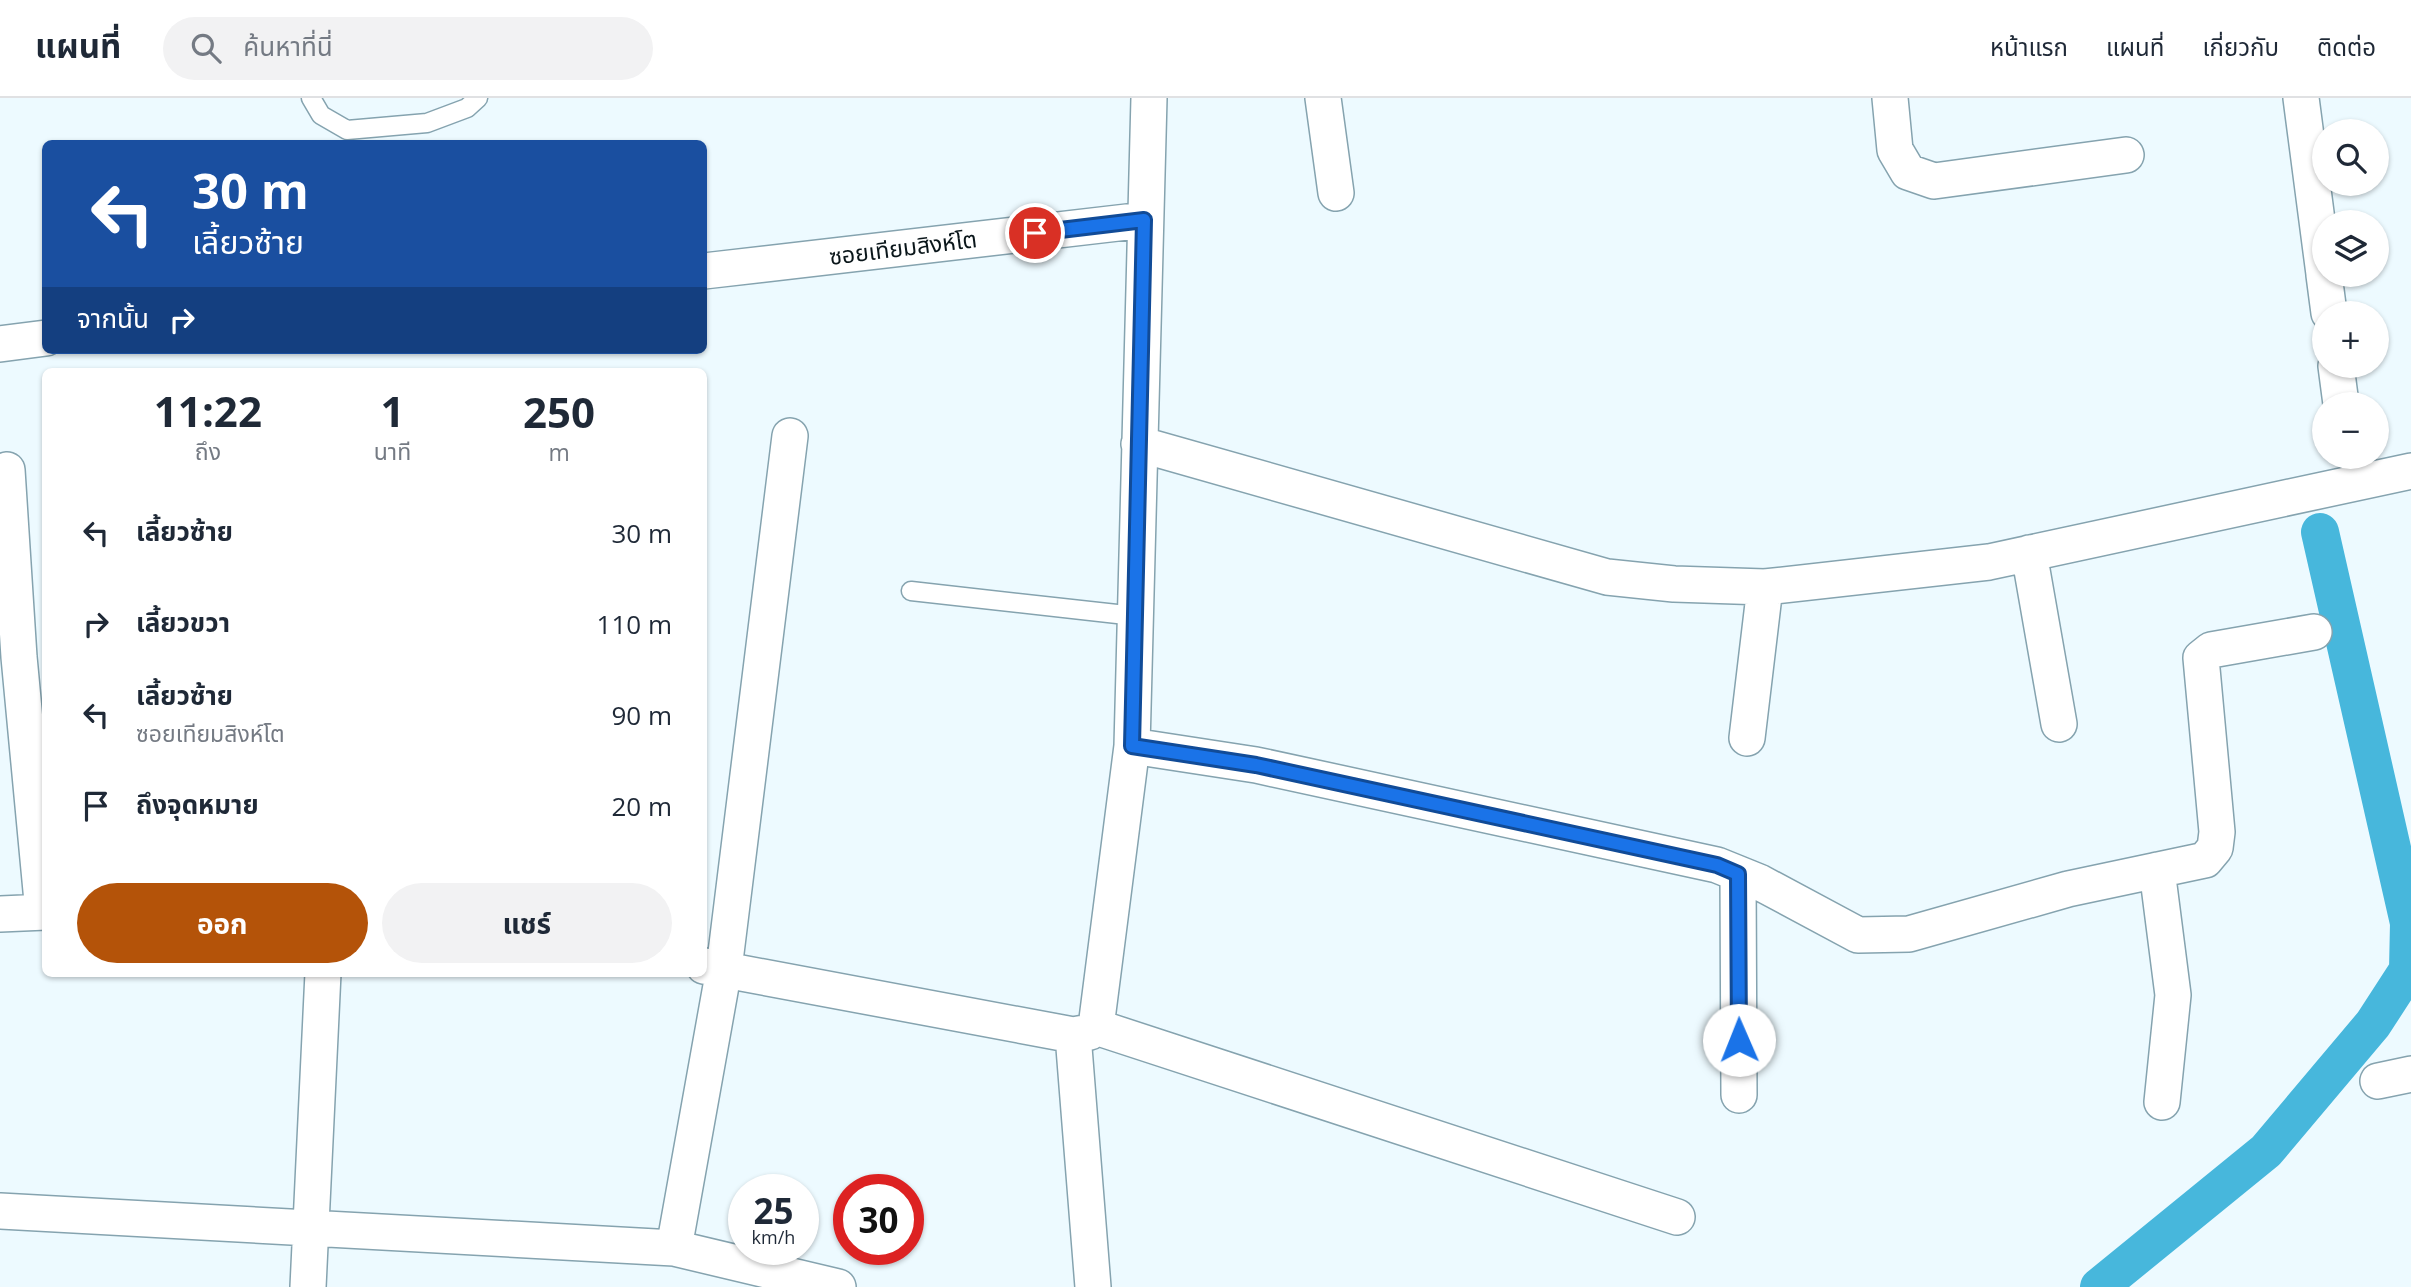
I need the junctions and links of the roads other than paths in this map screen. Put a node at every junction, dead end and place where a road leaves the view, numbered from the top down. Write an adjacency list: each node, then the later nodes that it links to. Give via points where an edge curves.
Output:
1 (311, 98): 2 (lane, via 321,115 347,130 427,123 467,108)
2 (478, 98)
3 (1149, 98): 10 (street)
4 (1323, 98): 8 (street)
5 (1890, 98): 7 (street, via 1895,150 1908,173 1934,181)
6 (2301, 98): 9 (street)
7 (2126, 155)
8 (1336, 193)
9 (2316, 210)
10 (1144, 220): 11 (street, ซอยเทียมสิงห์โต); 15 (street)
11 (707, 271)
12 (42, 339): 13 (street)
13 (0, 344)
14 (790, 436): 33 (street)
15 (1139, 444): 20 (street, via 1607,577); 22 (street)
16 (7, 470): 24 (street)
17 (2350, 470): 18 (street); 19 (street)
18 (2411, 471)
19 (2029, 553): 20 (street, via 1989,562); 25 (street)
20 (1765, 587): 26 (street)
21 (911, 591): 22 (lane)
22 (1135, 616): 27 (street)
23 (2314, 632): 28 (street, via 2211,650 2201,658 2215,848 2205,860)
24 (9, 657): 30 (street)
25 (2059, 724)
26 (1747, 738)
27 (1132, 746): 29 (street, via 1270,768 1717,865); 35 (street)
28 (2158, 870): 29 (street, via 2068,889 1909,934 1858,935); 37 (street, via 2173,995)
29 (1738, 874): 36 (street)
30 (42, 897)
31 (42, 912): 32 (street)
32 (0, 914)
33 (713, 968): 35 (street); 41 (street)
34 (323, 977): 40 (street)
35 (1084, 1031): 39 (street); 44 (street)
36 (1739, 1095)
37 (2162, 1102)
38 (0, 1211): 40 (street)
39 (1677, 1217)
40 (313, 1228): 41 (street); 42 (street)
41 (674, 1248): 43 (street)
42 (308, 1287)
43 (838, 1287)
44 (1093, 1287)

